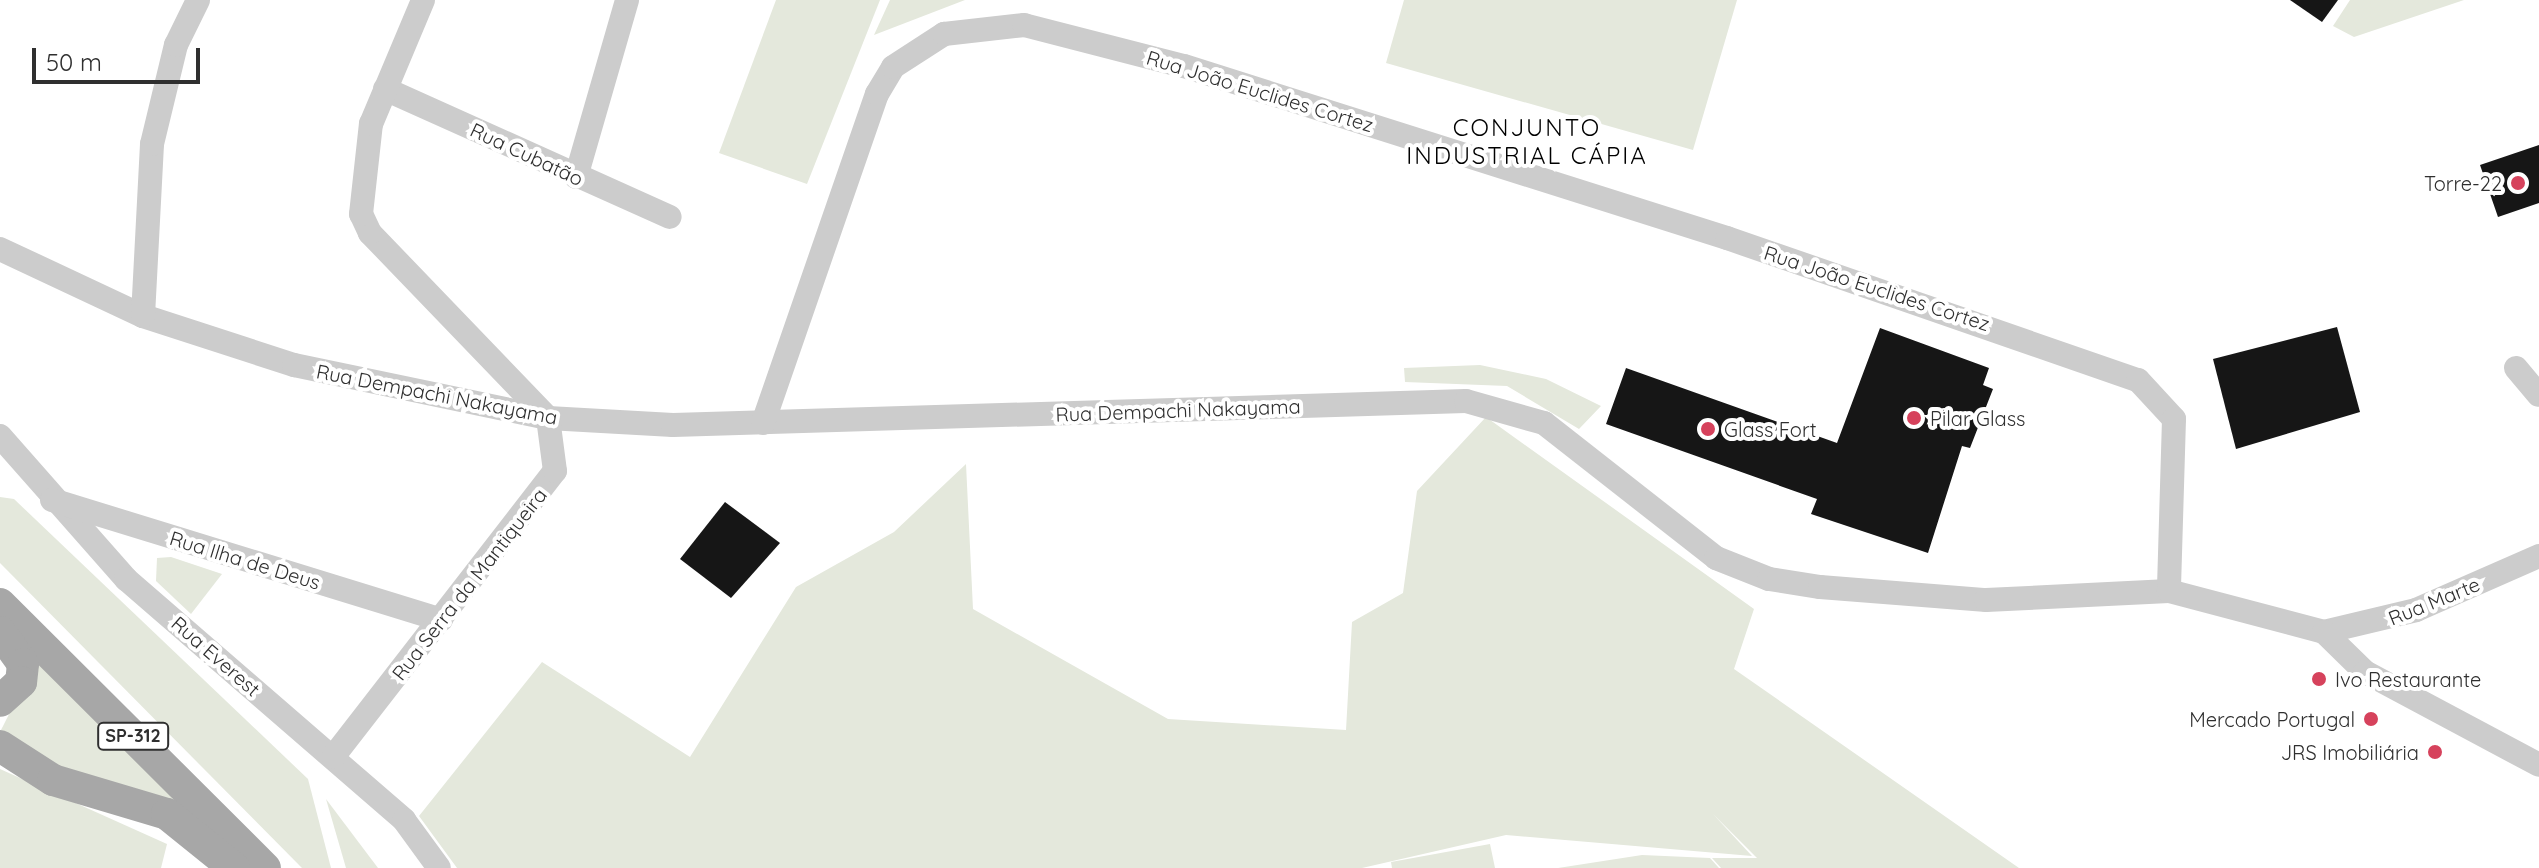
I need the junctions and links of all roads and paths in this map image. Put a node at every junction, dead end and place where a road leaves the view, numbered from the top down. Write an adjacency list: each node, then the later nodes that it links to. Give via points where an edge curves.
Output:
1 (198, 0): 9 (street, via 176,45 152,144)
2 (423, 0): 4 (street)
3 (627, 0): 5 (street)
4 (385, 89): 5 (street, Rua Cubatão); 12 (street, via 371,124 361,214 370,233)
5 (576, 177): 6 (street, Rua Cubatão)
6 (670, 217)
7 (0, 249): 8 (street, Rua Dempachi Nakayama)
8 (11, 263): 9 (street, Rua Dempachi Nakayama)
9 (143, 316): 12 (street, Rua Dempachi Nakayama, via 294,365)
10 (2516, 368): 11 (street)
11 (2539, 395)
12 (548, 418): 13 (street, Rua Dempachi Nakayama); 19 (street, Rua Serra da Mantiqueira, via 555,471 550,482)
13 (763, 423): 17 (street, Rua Dempachi Nakayama, via 1466,401 1544,423 1716,558 1769,579 1986,600); 17 (street, Rua João Euclides Cortez, via 877,94 893,67 944,34 1024,25 1184,66 1652,214 2138,380 2174,419)
14 (0, 436): 15 (street, Rua Everest)
15 (50, 499): 19 (street, Rua Ilha de Deus); 24 (street, Rua Everest, via 126,579)
16 (2539, 556): 21 (street, Rua Marte, via 2416,610)
17 (2169, 591): 21 (street, Rua Dempachi Nakayama)
18 (0, 604): 27 (main road, SP-312)
19 (441, 620): 24 (street, Rua Serra da Mantiqueira)
20 (0, 632): 22 (main road, via 23,664 21,682)
21 (2324, 632): 25 (street, via 2365,672)
22 (0, 701)
23 (0, 746): 26 (main road, via 53,780 167,814)
24 (333, 757): 28 (street, Rua Everest, via 404,820)
25 (2539, 765)
26 (234, 868)
27 (265, 868)
28 (439, 868)

